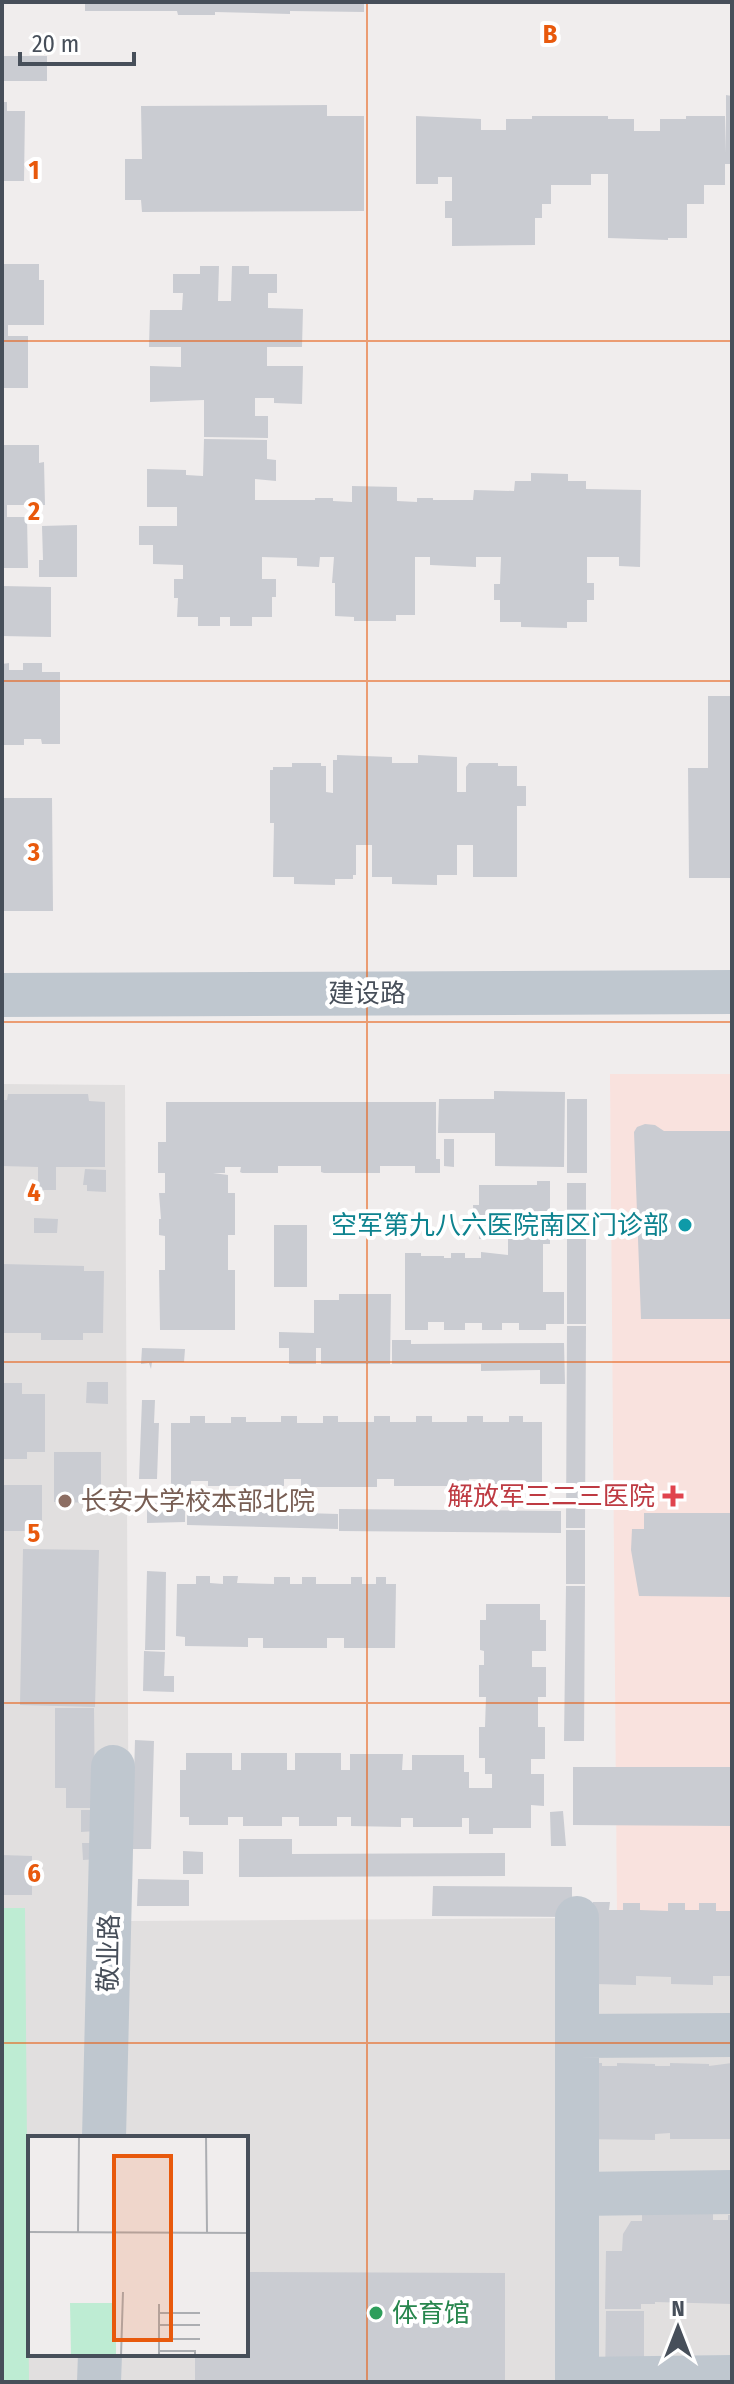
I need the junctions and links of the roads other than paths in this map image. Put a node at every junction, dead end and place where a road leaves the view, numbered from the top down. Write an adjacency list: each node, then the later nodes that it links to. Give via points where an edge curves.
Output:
1 (732, 992): 2 (street, 建设路)
2 (2, 995)
3 (113, 1767): 7 (street, 敬业路)
4 (577, 1918): 6 (street)
5 (732, 2035): 6 (street)
6 (577, 2036): 9 (street)
7 (104, 2136)
8 (732, 2192): 9 (street)
9 (577, 2194): 12 (street)
10 (100, 2356): 13 (street)
11 (732, 2377): 12 (street)
12 (577, 2380)
13 (99, 2382)

